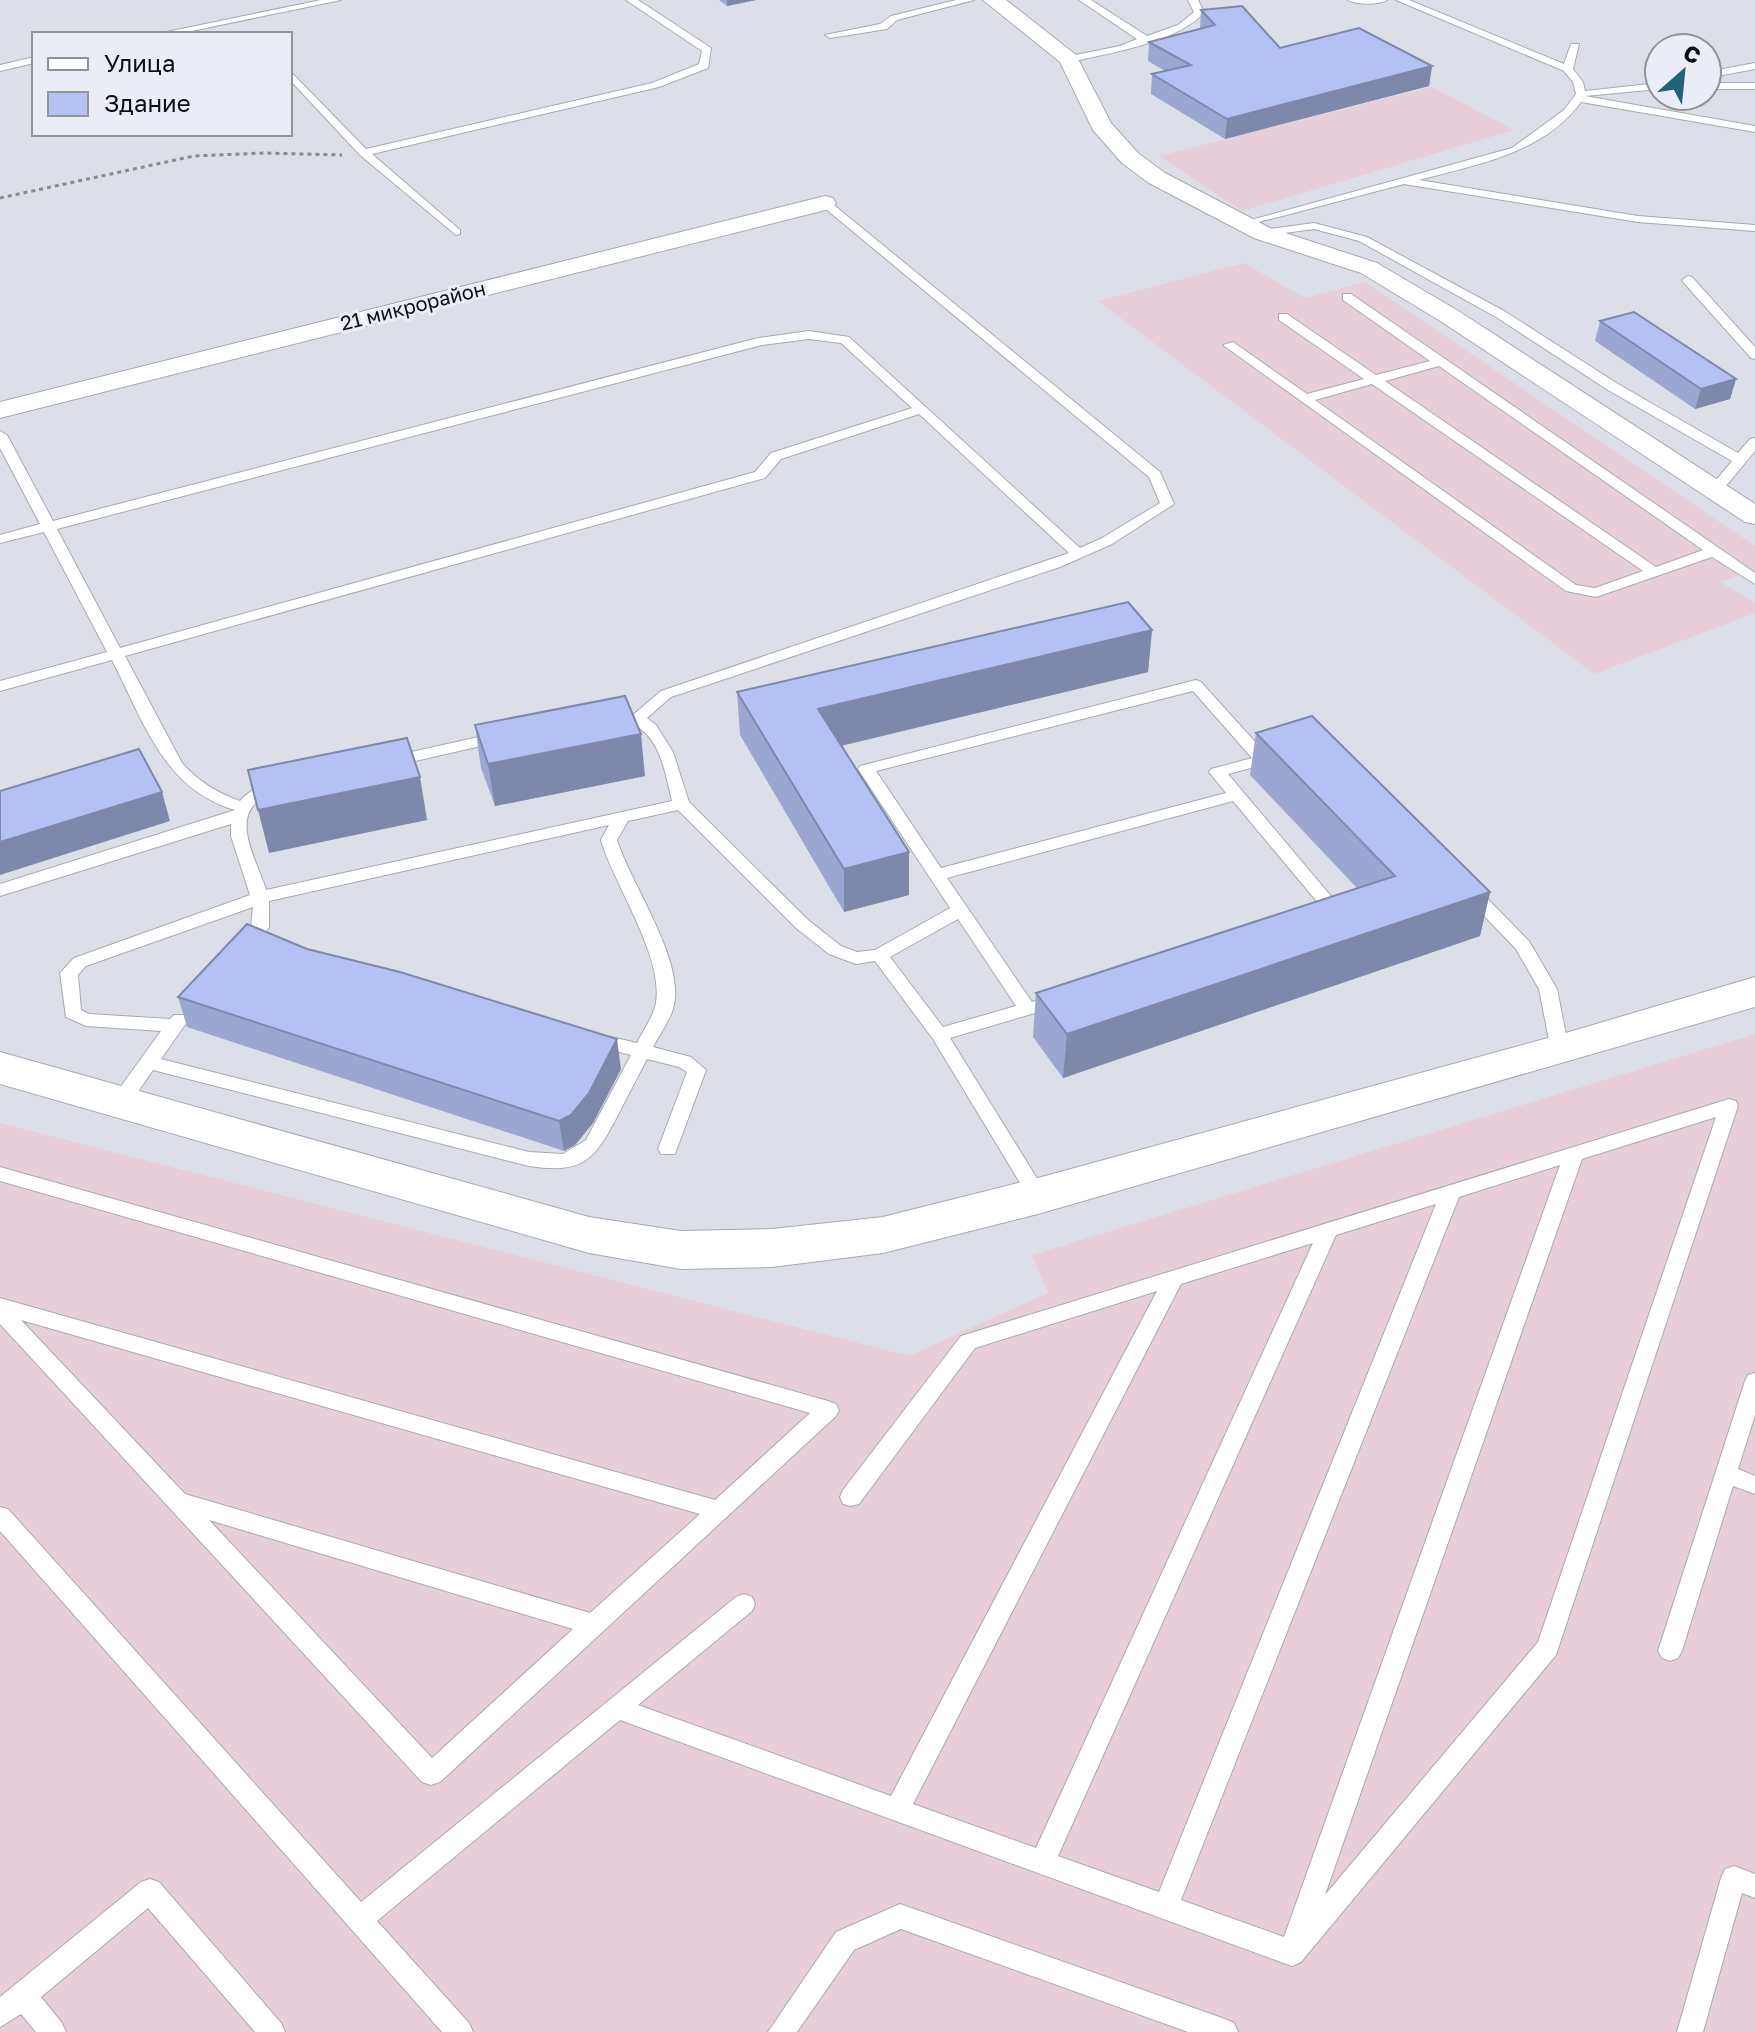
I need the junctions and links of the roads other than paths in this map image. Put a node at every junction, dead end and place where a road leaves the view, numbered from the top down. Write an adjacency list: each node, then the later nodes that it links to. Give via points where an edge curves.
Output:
1 (336, 0): 10 (lane, via 243,24)
2 (631, 0): 26 (lane, via 707,50 704,66 655,85)
3 (969, 0): 11 (lane, via 894,18 883,27)
4 (993, 0): 14 (street)
5 (1084, 0): 12 (lane)
6 (1193, 0): 12 (lane, via 1199,12 1194,19 1179,31)
7 (1353, 0): 8 (lane)
8 (1382, 0)
9 (1401, 0): 18 (lane)
10 (178, 32)
11 (830, 35)
12 (1145, 39): 14 (lane)
13 (1575, 46): 18 (lane)
14 (1069, 59): 30 (street, via 1101,125 1130,158)
15 (32, 60): 17 (lane)
16 (1755, 66): 19 (lane)
17 (0, 68)
18 (1568, 69): 24 (lane)
19 (1723, 72)
20 (292, 76): 26 (lane)
21 (1723, 86): 22 (lane)
22 (1755, 86)
23 (1643, 88): 24 (lane)
24 (1580, 96): 25 (lane); 27 (lane, via 1568,112 1516,150)
25 (1755, 129)
26 (364, 153): 31 (lane)
27 (1402, 181): 29 (lane, via 1638,219); 30 (lane)
28 (825, 203): 43 (street, 21 микрорайон); 52 (lane, via 1155,475 1167,504)
29 (1755, 228)
30 (1253, 229): 33 (lane, via 1314,226 1363,239); 35 (street, via 1369,268)
31 (456, 232)
32 (1688, 280): 38 (lane)
33 (1458, 291): 35 (lane); 46 (lane)
34 (1347, 297): 39 (lane)
35 (1422, 300): 47 (street)
36 (1283, 317): 40 (lane)
37 (1229, 345): 41 (lane)
38 (1755, 355)
39 (1440, 362): 40 (lane); 51 (lane)
40 (1374, 380): 41 (lane); 53 (lane)
41 (1304, 399): 53 (lane, via 1571,588 1596,593)
42 (922, 409): 49 (lane, via 845,340 809,335 762,341); 52 (lane); 55 (lane, via 776,456 760,475)
43 (0, 410)
44 (0, 435): 49 (lane)
45 (1755, 442): 46 (lane)
46 (1740, 460): 47 (lane)
47 (1715, 490): 48 (street)
48 (1755, 516)
49 (49, 526): 50 (lane); 55 (lane)
50 (0, 539)
51 (1714, 551): 53 (lane); 54 (lane)
52 (1079, 554): 58 (lane, via 666,694)
53 (1654, 572)
54 (1755, 580)
55 (116, 651): 56 (lane); 66 (lane, via 175,765 191,783)
56 (0, 686)
57 (607, 717): 58 (lane)
58 (637, 719): 65 (lane, via 665,750)
59 (523, 732): 62 (lane)
60 (1287, 754): 61 (lane)
61 (1262, 760): 64 (lane, via 1217,772); 68 (lane, via 1196,685 866,769)
62 (367, 767)
63 (285, 784): 66 (lane, via 258,792)
64 (1236, 795): 68 (lane); 73 (lane, via 1341,918)
65 (681, 804): 67 (lane); 74 (lane, via 835,950 856,958)
66 (240, 811): 70 (lane); 71 (lane, via 236,822)
67 (622, 817): 71 (lane); 84 (lane, via 609,840 666,981 664,1008)
68 (937, 875): 72 (lane)
69 (1457, 878): 83 (lane, via 1523,945 1548,989)
70 (0, 890)
71 (262, 897): 75 (lane, via 261,944); 80 (lane, via 80,962 69,973 72,1013 86,1020)
72 (960, 910): 74 (lane); 79 (lane)
73 (1326, 923)
74 (879, 955): 81 (lane)
75 (234, 962)
76 (1755, 992): 83 (street)
77 (1072, 996): 79 (lane)
78 (194, 1004): 80 (lane)
79 (1027, 1009): 81 (lane)
80 (174, 1026): 85 (lane)
81 (939, 1035): 92 (lane)
82 (582, 1036): 84 (lane)
83 (1560, 1050): 92 (street)
84 (642, 1051): 85 (lane, via 593,1145 579,1158 560,1164); 88 (lane, via 697,1070)
85 (149, 1062): 87 (lane)
86 (0, 1068): 87 (street)
87 (121, 1101): 92 (street, via 589,1235 681,1250 772,1248 883,1235)
88 (668, 1149)
89 (1574, 1154): 91 (lane); 112 (lane); 112 (lane, via 1729,1106 1548,1648)
90 (0, 1174): 101 (lane, via 828,1410)
91 (1451, 1192): 93 (lane); 110 (lane)
92 (1038, 1196)
93 (1329, 1229): 94 (lane); 108 (lane)
94 (1174, 1278): 99 (lane, via 968,1342); 107 (lane)
95 (0, 1309): 100 (lane); 101 (lane)
96 (1755, 1381): 97 (lane)
97 (1726, 1474): 98 (lane); 105 (lane)
98 (1755, 1485)
99 (851, 1497)
100 (176, 1501): 104 (lane); 104 (lane, via 431,1774)
101 (719, 1510): 104 (lane)
102 (0, 1516): 111 (lane)
103 (744, 1604): 106 (lane)
104 (592, 1624)
105 (1670, 1651)
106 (617, 1708): 107 (lane); 111 (lane)
107 (897, 1810): 108 (lane)
108 (1042, 1863): 110 (lane)
109 (1755, 1886): 120 (lane, via 1734,1878)
110 (1165, 1908): 112 (lane)
111 (361, 1918): 117 (lane)
112 (1292, 1953)
113 (22, 1995): 114 (lane); 115 (lane); 116 (lane, via 150,1891)
114 (0, 2014)
115 (53, 2032)
116 (272, 2032)
117 (460, 2032)
118 (781, 2032): 119 (lane, via 845,1941 900,1916)
119 (1225, 2032)
120 (1690, 2032)

